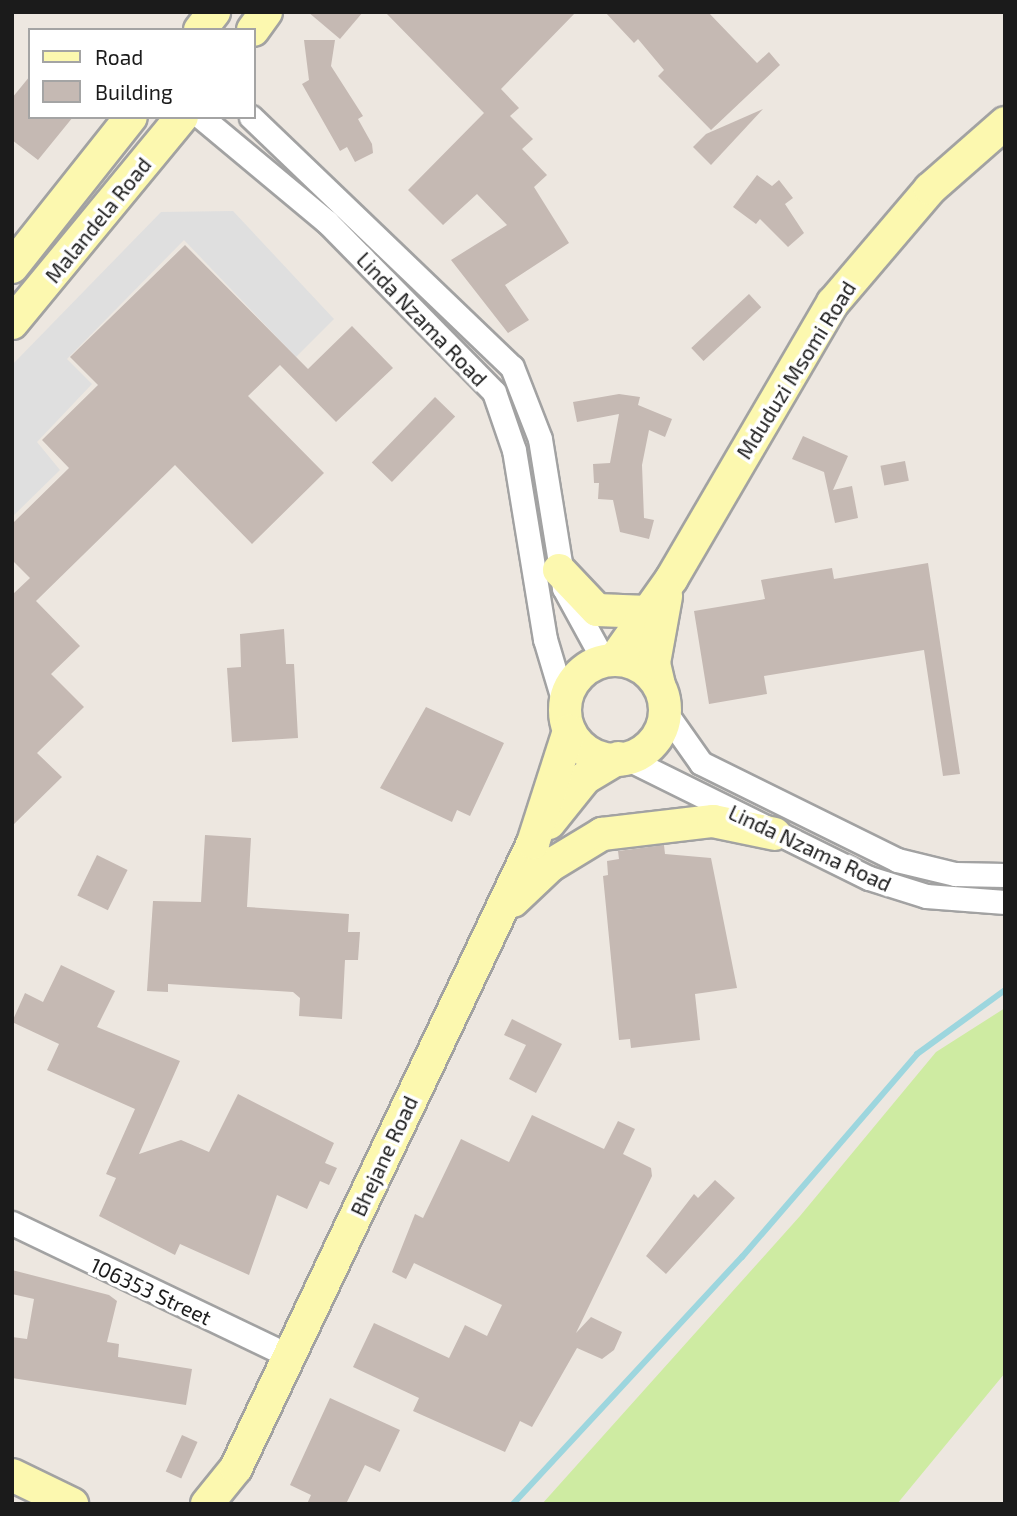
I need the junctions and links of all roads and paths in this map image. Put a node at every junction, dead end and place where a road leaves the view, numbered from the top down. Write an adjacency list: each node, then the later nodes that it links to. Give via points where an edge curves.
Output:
1 (214, 12): 3 (street)
2 (266, 12): 4 (street)
3 (202, 28)
4 (254, 28)
5 (129, 119): 10 (street, Malandela Road)
6 (180, 119): 13 (street, Malandela Road)
7 (203, 119): 12 (street, Linda Nzama Road, via 327,222)
8 (253, 119): 11 (street, Linda Nzama Road)
9 (1005, 123): 17 (street, Mduduzi Msomi Road, via 930,189 833,303)
10 (12, 267)
11 (433, 288): 12 (street); 14 (street, Linda Nzama Road, via 493,344 523,384)
12 (413, 311): 15 (street, Linda Nzama Road, via 494,392)
13 (12, 323)
14 (546, 484): 15 (street); 16 (street, Linda Nzama Road)
15 (520, 487): 21 (street, Linda Nzama Road, via 542,628)
16 (559, 570): 18 (street, via 597,610); 19 (street, Linda Nzama Road)
17 (672, 578): 18 (street, Mduduzi Msomi Road); 20 (street, Mduduzi Msomi Road, via 657,629)
18 (648, 612): 19 (street, Mduduzi Msomi Road)
19 (609, 660): 20 (street, via 635,664); 21 (street, via 577,677)
20 (662, 699): 22 (street, via 654,741); 25 (street, Linda Nzama Road, via 701,763 897,860 955,874)
21 (567, 718): 22 (street, via 593,755); 24 (street, Bhejane Road)
22 (622, 758): 23 (street, Linda Nzama Road); 24 (street, Bhejane Road, via 585,778)
23 (775, 834): 26 (street, Linda Nzama Road, via 902,890); 27 (street, via 713,821 602,834 528,885)
24 (533, 843): 27 (street, Bhejane Road)
25 (1005, 874)
26 (1005, 902)
27 (490, 930): 29 (street, Bhejane Road)
28 (12, 1223): 29 (street, 106353 Street)
29 (290, 1356): 30 (street, Bhejane Road)
30 (236, 1468): 33 (street, Bhejane Road); 34 (street, Bhejane Road)
31 (12, 1475): 32 (street)
32 (72, 1504)
33 (207, 1504)
34 (229, 1504)

